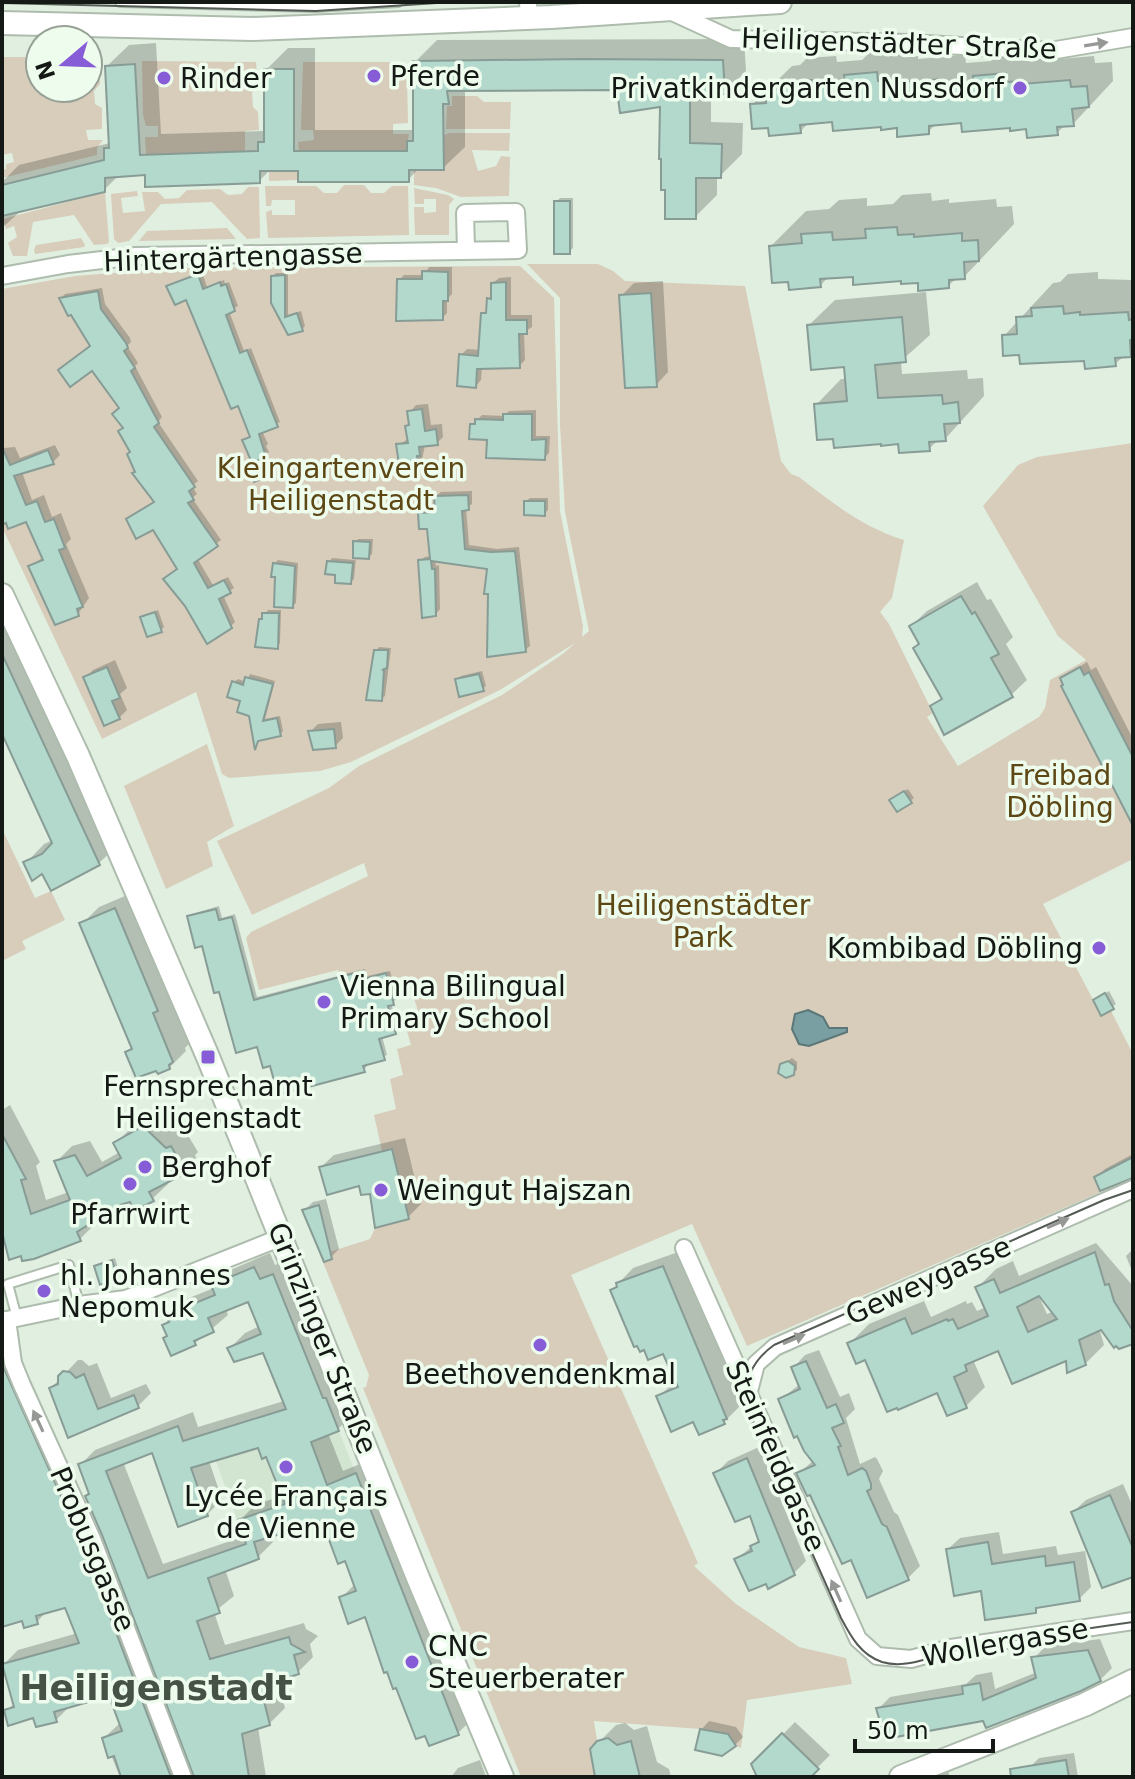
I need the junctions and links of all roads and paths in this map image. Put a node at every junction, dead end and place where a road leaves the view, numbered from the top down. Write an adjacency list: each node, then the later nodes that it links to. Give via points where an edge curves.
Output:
1 (120, 2): 2 (lane, via 303,7)
2 (398, 2)
3 (780, 2): 5 (street, Heiligenstädter Straße)
4 (528, 10): 5 (street, Heiligenstädter Straße); 6 (street, Heiligenstädter Straße, via 252,29)
5 (670, 11): 7 (street, Heiligenstädter Straße, one-way to 7, via 731,39 766,41 1050,51)
6 (2, 23)
7 (1133, 37)
8 (466, 250): 9 (street, Hintergärtengasse, via 123,257)
9 (2, 276)
10 (2, 595): 12 (street, Grinzinger Straße, via 133,879)
11 (1133, 1189): 16 (street, Geweygasse, one-way to 11, via 756,1364 775,1347)
12 (282, 1237): 14 (street, via 126,1299); 21 (street, Grinzinger Straße)
13 (684, 1248): 16 (street, Steinfeldgasse)
14 (79, 1305): 15 (street); 15 (lane, via 69,1265 8,1284)
15 (9, 1320): 20 (street, Probusgasse, one-way to 15, via 92,1539 17,1374)
16 (748, 1395): 18 (street, Steinfeldgasse, one-way to 16, via 858,1639)
17 (1133, 1621): 18 (street, Wollergasse, via 951,1648 911,1659)
18 (877, 1656)
19 (1133, 1681): 22 (street)
20 (183, 1777)
21 (502, 1777)
22 (901, 1777)

